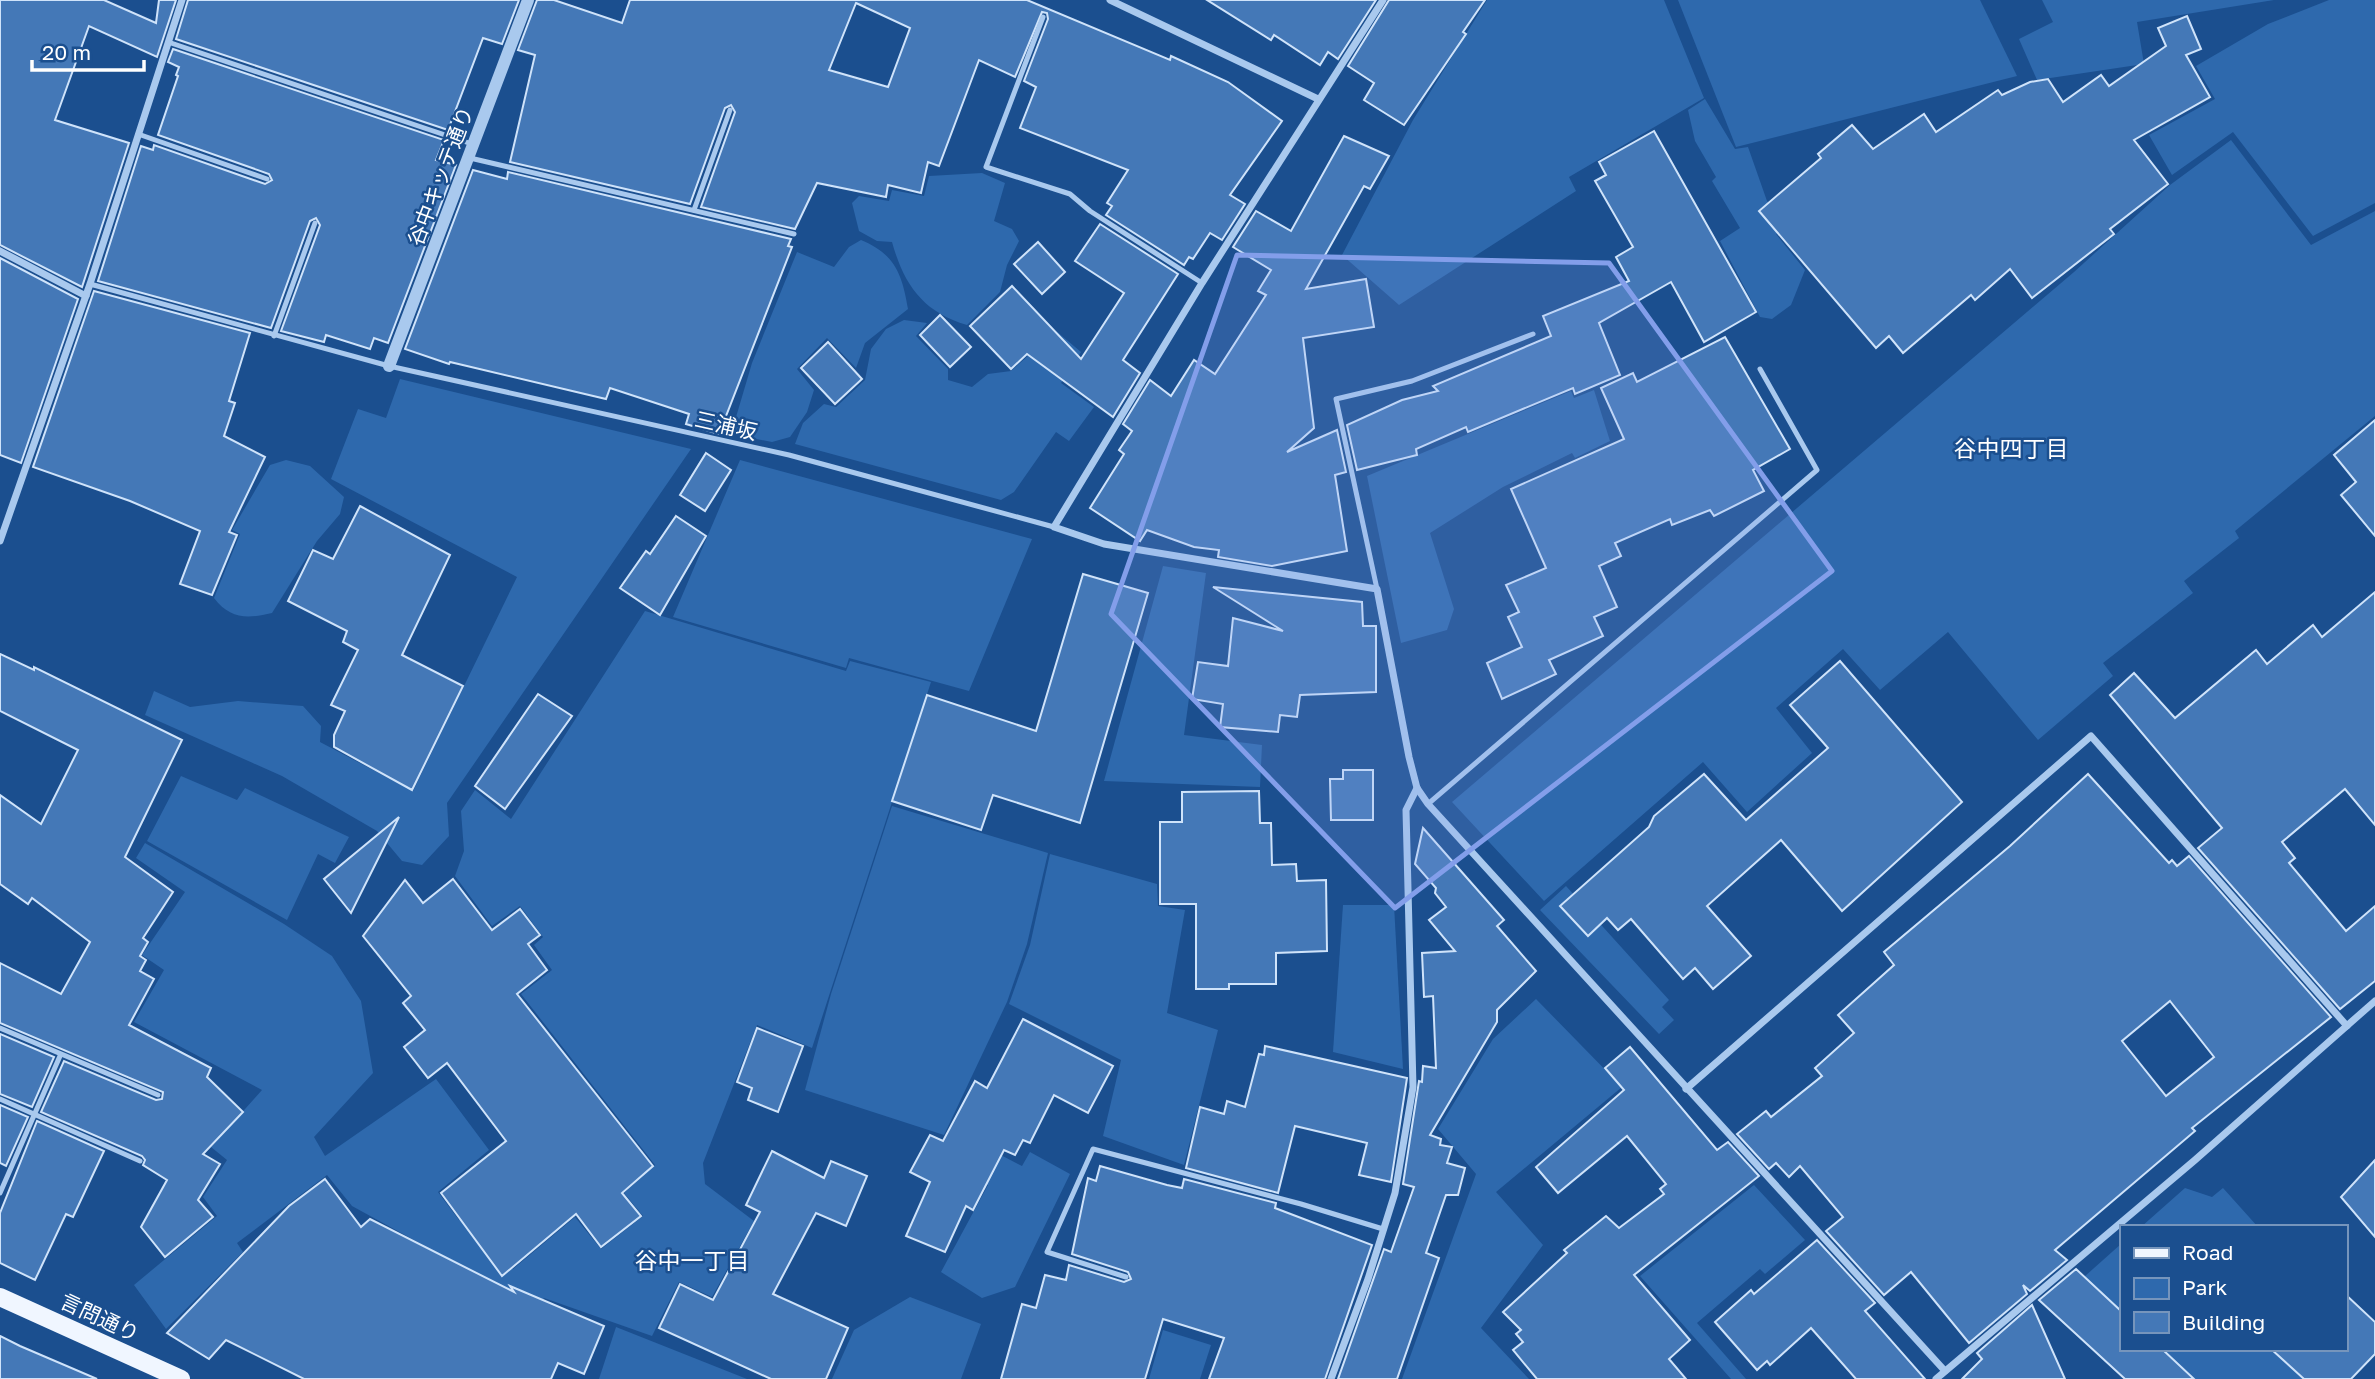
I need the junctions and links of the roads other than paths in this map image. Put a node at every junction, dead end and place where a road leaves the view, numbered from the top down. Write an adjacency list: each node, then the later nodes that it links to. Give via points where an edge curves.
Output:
1 (182, 0): 6 (street)
2 (528, 0): 10 (street, 谷中キッテ通り)
3 (1110, 0): 7 (street)
4 (1383, 0): 7 (street)
5 (1043, 17): 17 (lane, via 986,167 1070,194)
6 (168, 42): 9 (street); 10 (lane)
7 (1318, 99): 17 (street)
8 (730, 110): 13 (lane)
9 (138, 134): 12 (lane); 18 (street)
10 (472, 144): 11 (street, 谷中キッテ通り)
11 (467, 157): 13 (lane); 22 (street, 谷中キッテ通り)
12 (267, 179)
13 (694, 210): 15 (lane)
14 (315, 223): 21 (lane)
15 (794, 234)
16 (0, 251): 19 (street)
17 (1202, 283): 24 (street)
18 (90, 284): 19 (street); 21 (lane, 三浦坂)
19 (86, 296): 25 (street)
20 (1533, 334): 26 (lane, via 1412,382 1336,399)
21 (274, 336): 22 (lane, 三浦坂)
22 (389, 366): 24 (lane, 三浦坂, via 789,455)
23 (1760, 369): 28 (lane, via 1817,470)
24 (1054, 527): 26 (street, via 1104,544)
25 (0, 541)
26 (1377, 589): 27 (street)
27 (1416, 788): 28 (street); 39 (street, via 1406,810 1413,1087 1395,1193)
28 (1428, 804): 33 (street)
29 (2375, 1001): 30 (street)
30 (2347, 1026): 33 (street, via 2091,736); 42 (street)
31 (0, 1028): 32 (lane)
32 (60, 1056): 34 (lane); 36 (lane)
33 (1686, 1089): 42 (street)
34 (158, 1095)
35 (0, 1099): 36 (lane)
36 (36, 1115): 37 (lane); 38 (lane)
37 (139, 1161)
38 (0, 1193)
39 (1383, 1230): 40 (lane, via 1093,1149 1047,1252); 44 (street)
40 (1126, 1277)
41 (0, 1297): 43 (main road, 言問通り)
42 (1945, 1371): 45 (street)
43 (181, 1379)
44 (1331, 1379)
45 (1936, 1379)

